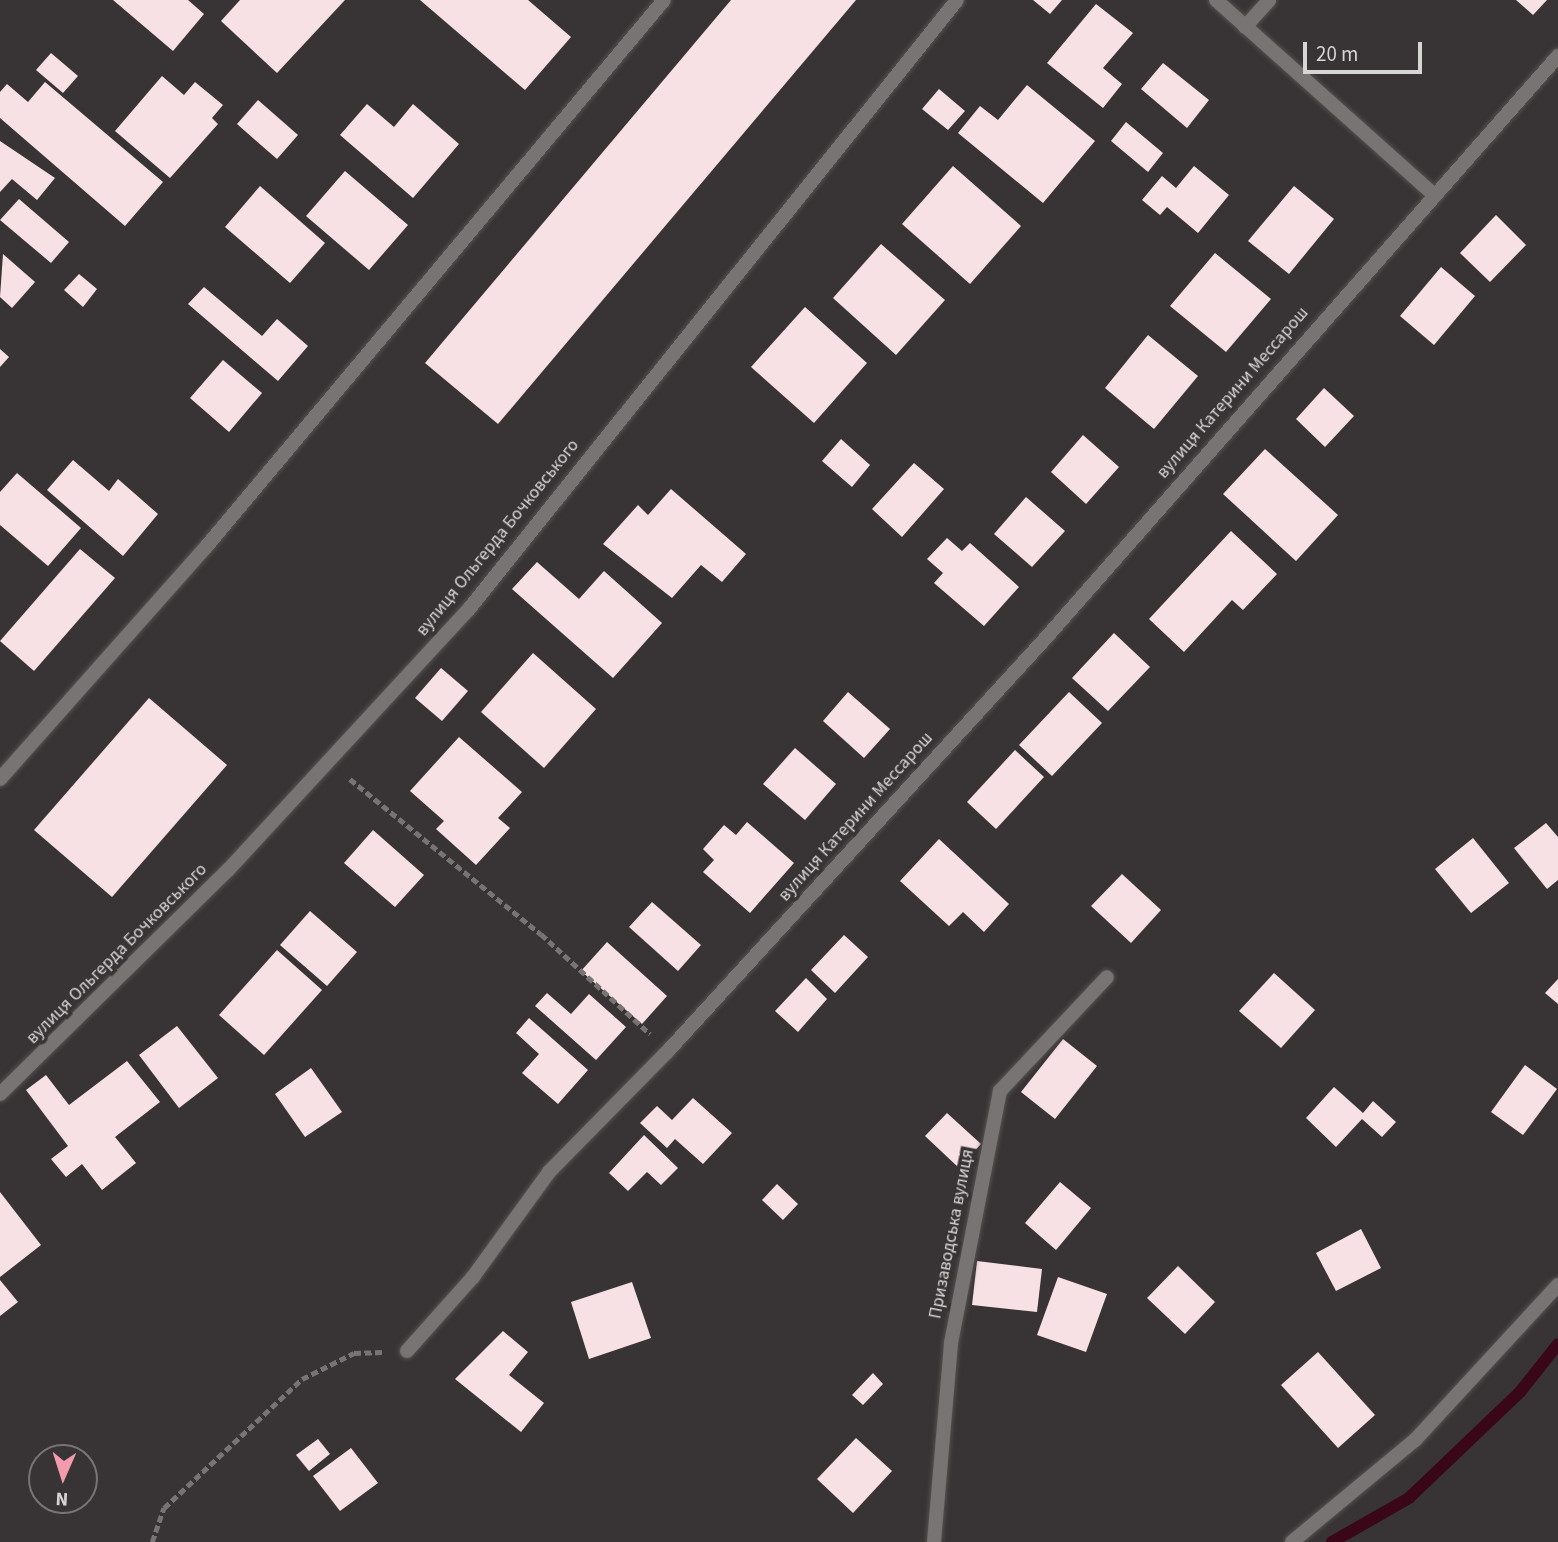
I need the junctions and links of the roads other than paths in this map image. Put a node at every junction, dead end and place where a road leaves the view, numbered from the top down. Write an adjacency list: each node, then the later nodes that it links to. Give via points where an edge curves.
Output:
1 (664, 0): 8 (street, via 206,547)
2 (957, 0): 10 (street, вулиця Ольгерда Бочковського, via 469,609 219,880)
3 (1216, 0): 5 (street)
4 (1269, 0): 5 (street)
5 (1245, 27): 7 (street)
6 (1558, 56): 7 (street, вулиця Катерини Мессарош)
7 (1432, 193): 12 (street, вулиця Катерини Мессарош, via 1044,640 668,1051 549,1172 473,1277)
8 (0, 779)
9 (1107, 977): 13 (street, Призаводська вулиця, via 1000,1091 951,1343)
10 (0, 1094)
11 (1558, 1285): 14 (street, via 1415,1440)
12 (407, 1351)
13 (934, 1542)
14 (1292, 1542)

